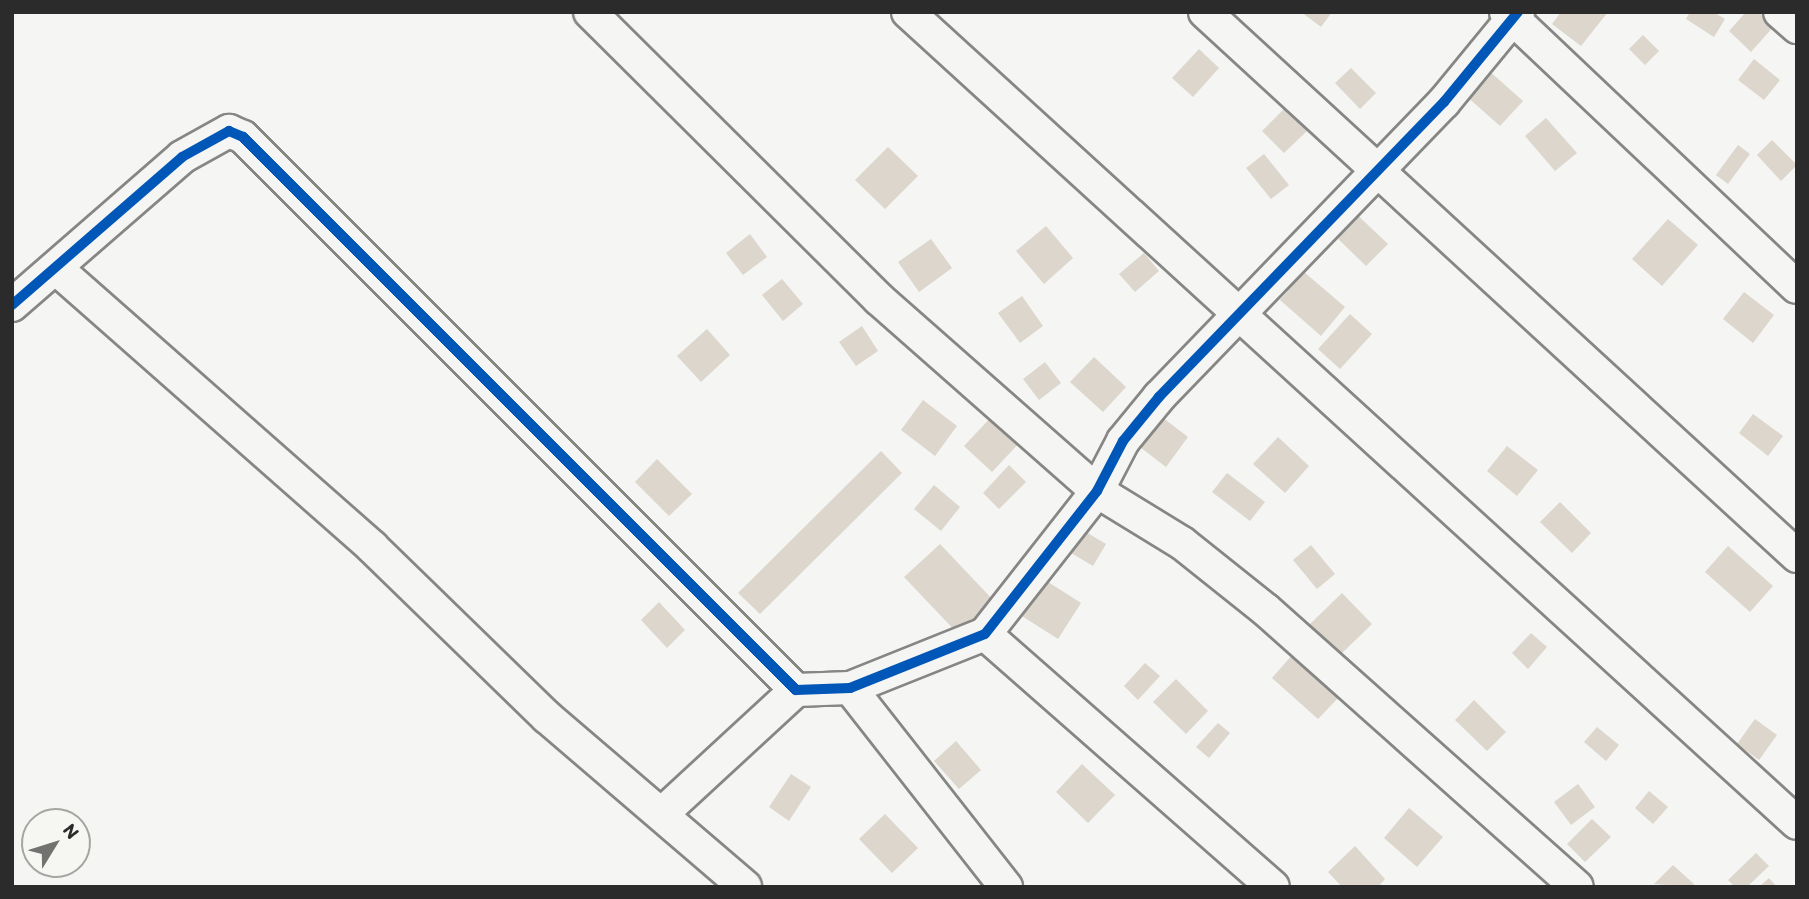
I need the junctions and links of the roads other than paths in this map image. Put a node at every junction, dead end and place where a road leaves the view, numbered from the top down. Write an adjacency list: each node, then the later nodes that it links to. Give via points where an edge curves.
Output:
1 (590, 12): 12 (street, via 879,299)
2 (908, 12): 11 (street)
3 (1205, 12): 7 (street)
4 (1780, 12): 6 (street)
5 (1512, 14): 7 (street); 9 (street)
6 (1797, 27)
7 (1376, 173): 11 (street); 13 (street)
8 (57, 269): 10 (street); 16 (street, via 182,157 229,131 243,137); 17 (street, via 372,547 547,717)
9 (1797, 287)
10 (12, 305)
11 (1237, 317): 12 (street, via 1123,441); 18 (street)
12 (1097, 491): 14 (street); 22 (street, via 1182,543 1266,610)
13 (1797, 556)
14 (985, 634): 15 (street); 21 (street)
15 (850, 688): 16 (street); 20 (street)
16 (796, 690): 17 (street)
17 (664, 813): 19 (street)
18 (1797, 823)
19 (745, 887)
20 (1006, 887)
21 (1273, 887)
22 (1577, 887)

